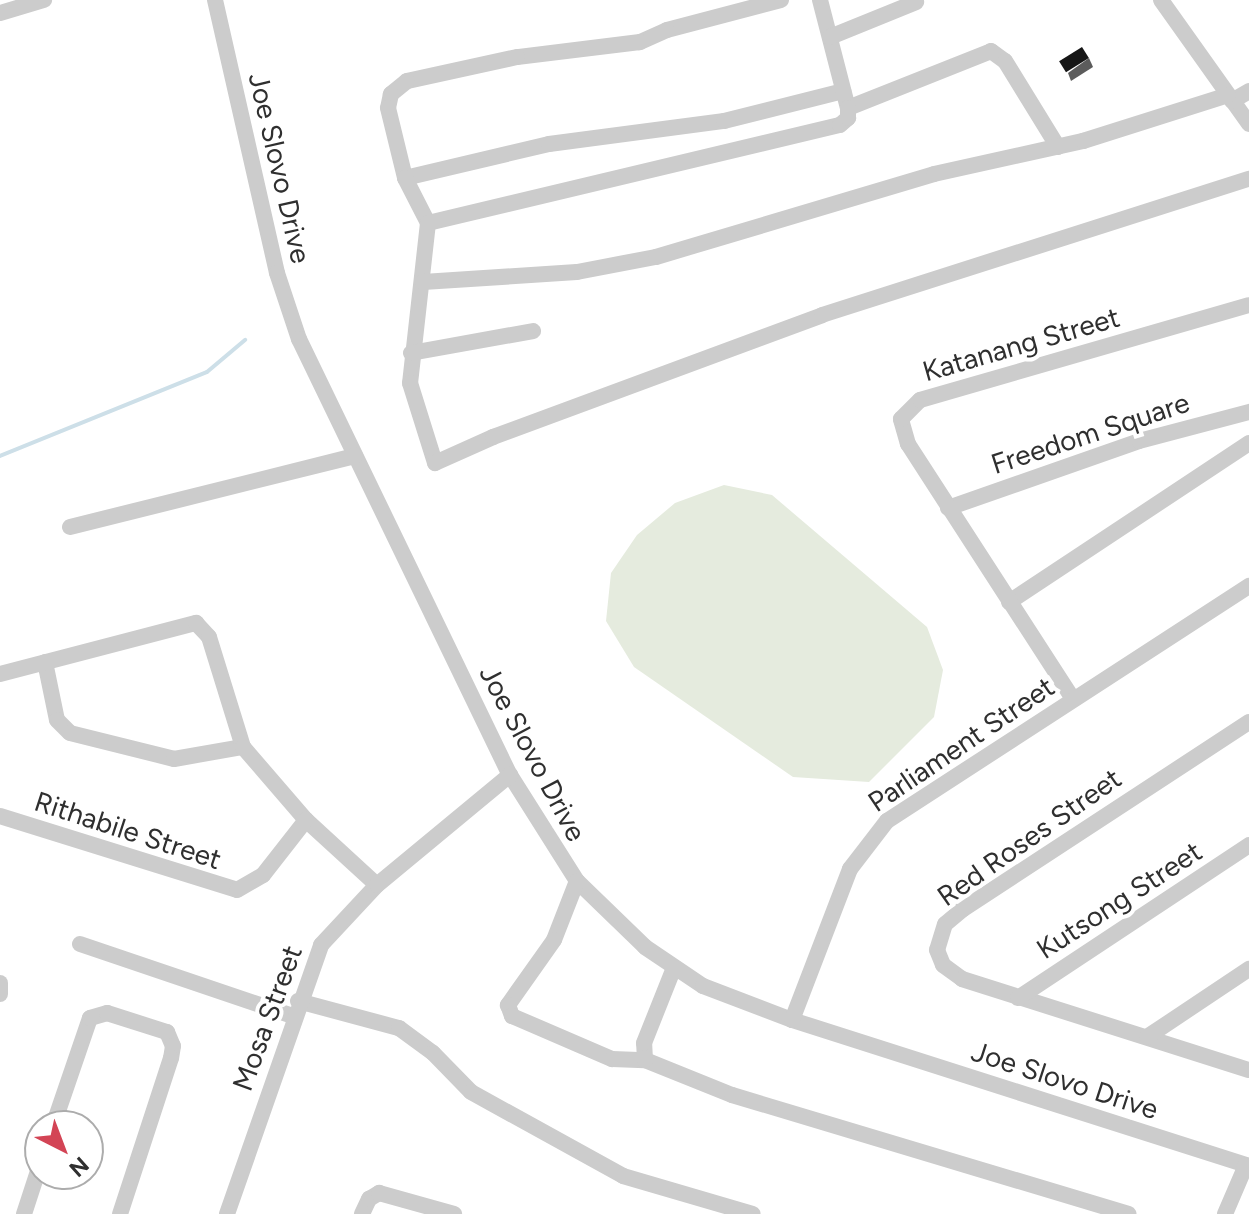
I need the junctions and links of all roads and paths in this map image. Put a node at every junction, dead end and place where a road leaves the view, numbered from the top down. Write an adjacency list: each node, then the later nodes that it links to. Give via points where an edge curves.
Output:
1 (44, 0): 7 (street)
2 (215, 0): 24 (street, Joe Slovo Drive, via 283,293)
3 (781, 0): 15 (street, via 640,42 517,57 400,84 388,108)
4 (820, 0): 8 (street)
5 (1161, 0): 11 (street)
6 (916, 2): 8 (street)
7 (8, 7)
8 (830, 37): 9 (street)
9 (843, 91): 12 (street); 15 (street, via 724,121 549,144)
10 (1249, 91): 11 (street)
11 (1230, 98): 13 (street); 14 (street)
12 (848, 108): 14 (street, via 991,51 1005,61); 17 (street, via 848,118 840,125)
13 (1249, 124)
14 (1058, 147): 18 (street, via 934,174 643,260 577,272)
15 (405, 178): 17 (street)
16 (1249, 179): 21 (street, via 822,315 435,463 416,414)
17 (428, 223): 18 (street)
18 (423, 282): 21 (street)
19 (1249, 305): 25 (street, Katanang Street, via 912,404 901,419 904,435)
20 (533, 331): 21 (street)
21 (411, 353)
22 (1249, 412): 25 (street, Freedom Square, via 1139,441)
23 (1249, 443): 28 (street)
24 (355, 456): 26 (street); 34 (street, Joe Slovo Drive)
25 (948, 508): 28 (street, Katanang Street)
26 (70, 527)
27 (1249, 586): 31 (street, Parliament Street)
28 (1009, 602): 31 (street, Katanang Street)
29 (45, 662): 30 (street); 33 (street, via 57,720 70,733 174,759); 33 (street, via 196,623 209,637)
30 (0, 674)
31 (1073, 699): 47 (street, Parliament Street, via 907,805 870,838 840,891)
32 (1249, 722): 45 (street, Red Roses Street, via 945,924 937,950 949,972)
33 (243, 747): 36 (street)
34 (510, 775): 38 (street, Joe Slovo Drive); 39 (street, Mosa Street)
35 (0, 816): 36 (street, Rithabile Street, via 237,890 263,875)
36 (306, 820): 39 (street)
37 (1249, 845): 45 (street, Kutsong Street)
38 (577, 881): 42 (street, Joe Slovo Drive); 49 (street, via 558,932 507,1012 599,1054)
39 (377, 885): 46 (street, Mosa Street, via 321,945)
40 (80, 944): 46 (street)
41 (1249, 969): 48 (street)
42 (673, 970): 47 (street, Joe Slovo Drive); 49 (street, via 644,1043)
43 (0, 983): 44 (street)
44 (0, 994)
45 (1018, 998): 48 (street, Red Roses Street)
46 (295, 1008): 56 (street, Mosa Street); 59 (street, via 399,1028 471,1092 623,1176)
47 (792, 1020): 52 (street, Joe Slovo Drive)
48 (1147, 1037): 50 (street, Red Roses Street)
49 (645, 1060): 60 (street, via 732,1095)
50 (1249, 1070)
51 (58, 1110): 55 (street, via 90,1018 107,1013 167,1032 171,1058)
52 (1247, 1165): 61 (street)
53 (32, 1190): 54 (street)
54 (24, 1214)
55 (120, 1214)
56 (227, 1214)
57 (362, 1214): 58 (street, via 379,1193)
58 (454, 1214)
59 (753, 1214)
60 (1129, 1214)
61 (1225, 1214)

